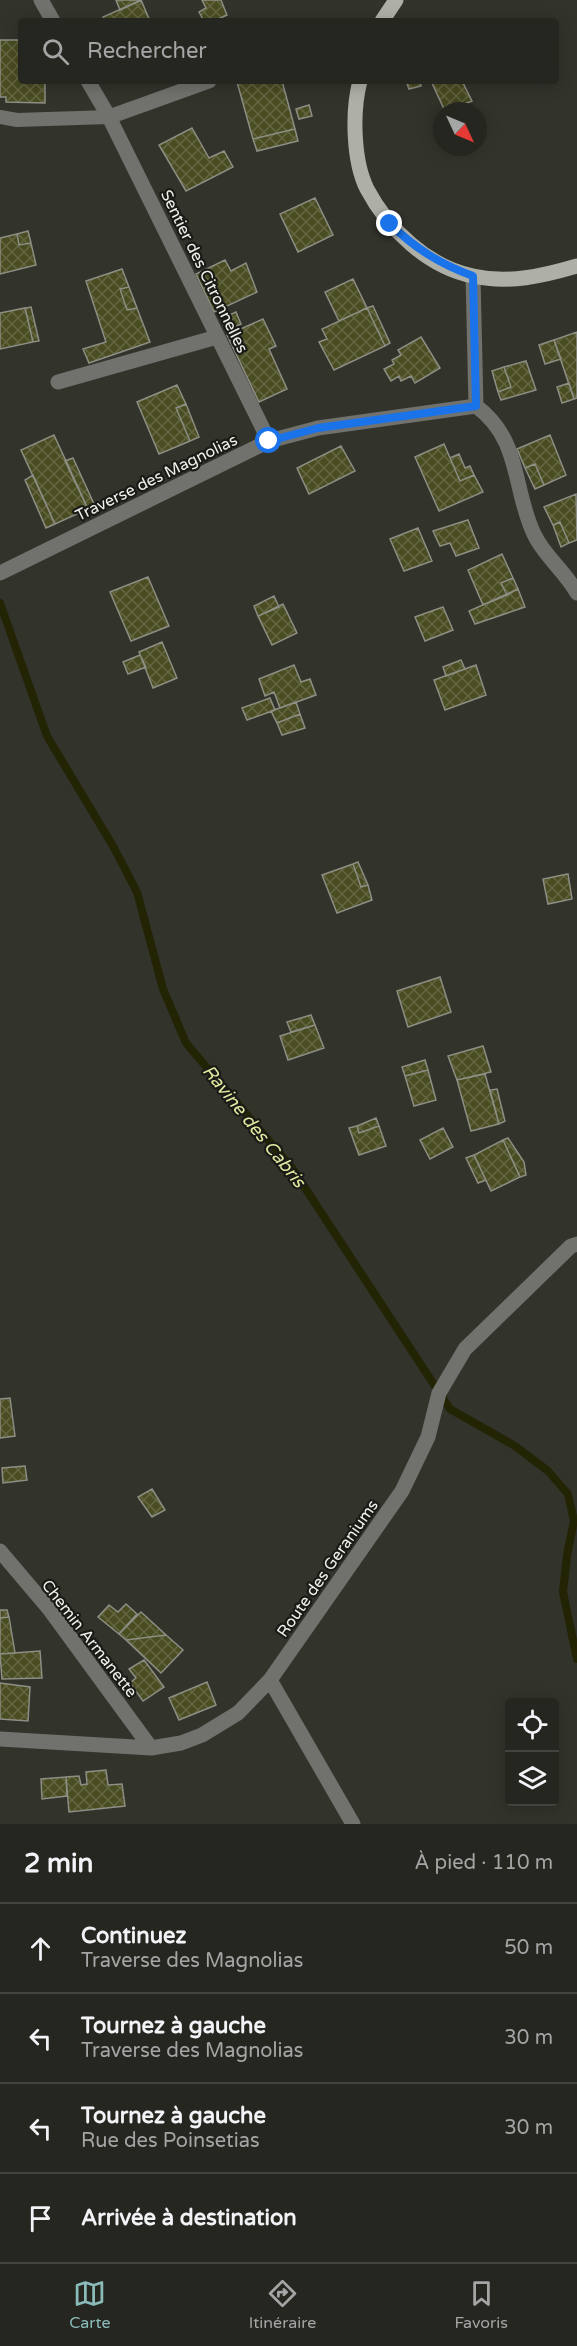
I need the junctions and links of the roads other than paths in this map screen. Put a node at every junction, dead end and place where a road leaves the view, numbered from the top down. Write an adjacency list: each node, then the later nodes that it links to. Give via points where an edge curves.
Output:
1 (41, 0): 3 (street)
2 (396, 0): 4 (main road)
3 (51, 18)
4 (384, 18)
5 (90, 84): 9 (street, Sentier des Citronnelles)
6 (201, 84): 9 (street)
7 (360, 84): 11 (main road, via 354,132 366,187 390,224 414,247 444,266)
8 (0, 117): 9 (lane)
9 (109, 117): 12 (street, Sentier des Citronnelles)
10 (577, 266): 11 (main road, via 538,277 506,280)
11 (473, 276): 14 (street)
12 (217, 337): 13 (street); 15 (street, Sentier des Citronnelles)
13 (58, 382)
14 (476, 406): 15 (street, Traverse des Magnolias, via 318,428); 17 (street, via 489,416 507,442 532,531)
15 (269, 441): 16 (street, Traverse des Magnolias)
16 (0, 573)
17 (577, 593)
18 (577, 1244): 20 (street, Route des Geraniums, via 514,1298 465,1349 439,1393 428,1437 402,1491)
19 (0, 1551): 22 (street, Chemin Armanette, via 50,1610)
20 (270, 1680): 22 (street, Route des Geraniums, via 238,1713 202,1735); 23 (street)
21 (0, 1739): 22 (street, Route des Geraniums)
22 (151, 1748)
23 (353, 1824)

